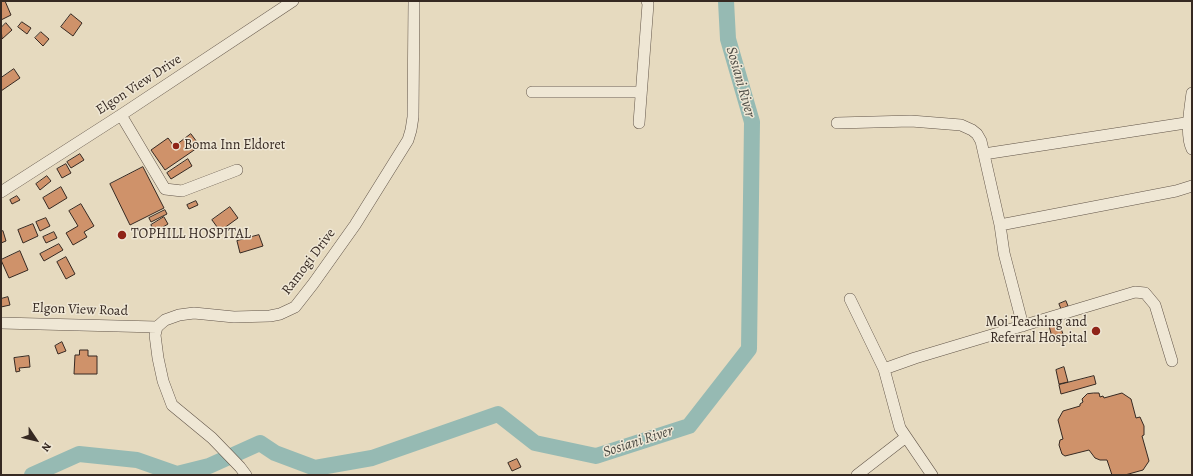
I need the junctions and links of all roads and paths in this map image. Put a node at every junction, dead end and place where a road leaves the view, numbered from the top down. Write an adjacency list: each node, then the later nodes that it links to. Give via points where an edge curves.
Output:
1 (294, 1): 7 (street, Elgon View Drive)
2 (414, 1): 20 (street, Ramogi Drive, via 412,130 355,225 305,296 295,307 280,314 234,317 194,313 165,320)
3 (647, 1): 5 (street)
4 (532, 92): 5 (street)
5 (641, 92): 10 (street)
6 (1192, 92): 9 (street)
7 (121, 115): 13 (street, via 165,189 182,191); 15 (street, Elgon View Drive)
8 (837, 122): 12 (street, via 911,121 961,125 977,134)
9 (1190, 122): 11 (street); 12 (street)
10 (639, 123)
11 (1192, 148)
12 (984, 154): 16 (street)
13 (237, 170)
14 (1192, 186): 16 (street)
15 (1, 192)
16 (1000, 225): 19 (street, via 1004,253)
17 (850, 299): 22 (street)
18 (1, 323): 20 (street, Elgon View Road)
19 (1023, 326): 21 (street, via 1135,292 1144,293 1155,305); 22 (street, via 914,358)
20 (157, 327): 24 (street, via 155,335 158,358 172,405 212,438)
21 (1172, 361)
22 (884, 370): 23 (street, via 897,420)
23 (906, 437): 25 (street); 26 (street)
24 (243, 471)
25 (857, 475)
26 (932, 475)

